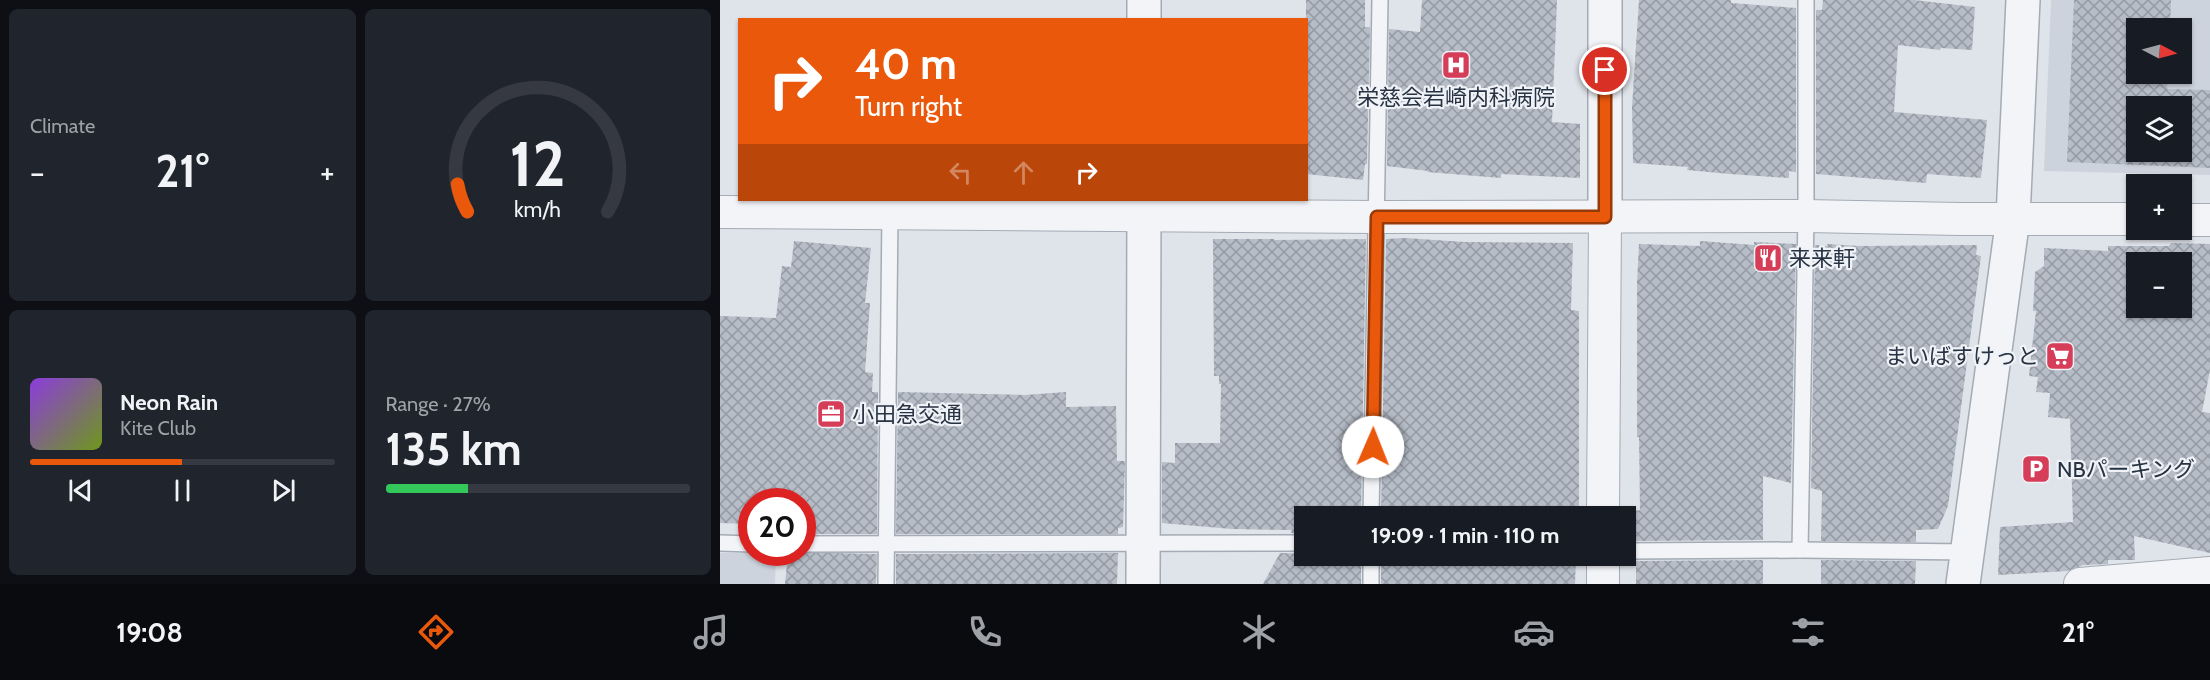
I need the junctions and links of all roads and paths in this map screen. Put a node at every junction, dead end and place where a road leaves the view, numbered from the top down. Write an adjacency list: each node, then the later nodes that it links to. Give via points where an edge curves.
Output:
1 (1144, 0): 6 (street)
2 (1380, 0): 11 (lane)
3 (1605, 0): 12 (street)
4 (1806, 0): 10 (lane)
5 (2023, 0): 13 (street)
6 (1144, 18)
7 (1144, 207): 9 (street); 11 (street); 23 (street)
8 (720, 212): 9 (street)
9 (890, 213): 24 (lane)
10 (1806, 216): 12 (street); 13 (street); 25 (lane)
11 (1377, 217): 12 (street); 17 (lane)
12 (1605, 217): 18 (street)
13 (2013, 219): 14 (street); 27 (street)
14 (2126, 219)
15 (2192, 220): 16 (street)
16 (2210, 220)
17 (1371, 506)
18 (1603, 506)
19 (720, 543): 21 (lane)
20 (1294, 543): 23 (lane)
21 (738, 544)
22 (816, 544): 24 (lane)
23 (1143, 544): 24 (lane); 33 (street)
24 (886, 546): 32 (lane)
25 (1800, 550): 26 (lane); 27 (lane)
26 (1636, 551)
27 (1967, 552): 36 (street)
28 (1371, 566): 34 (lane)
29 (1603, 566): 35 (street)
30 (2210, 573): 31 (street)
31 (2151, 581): 37 (street)
32 (886, 584)
33 (1143, 584)
34 (1371, 584)
35 (1603, 584)
36 (1963, 584)
37 (2080, 584)

